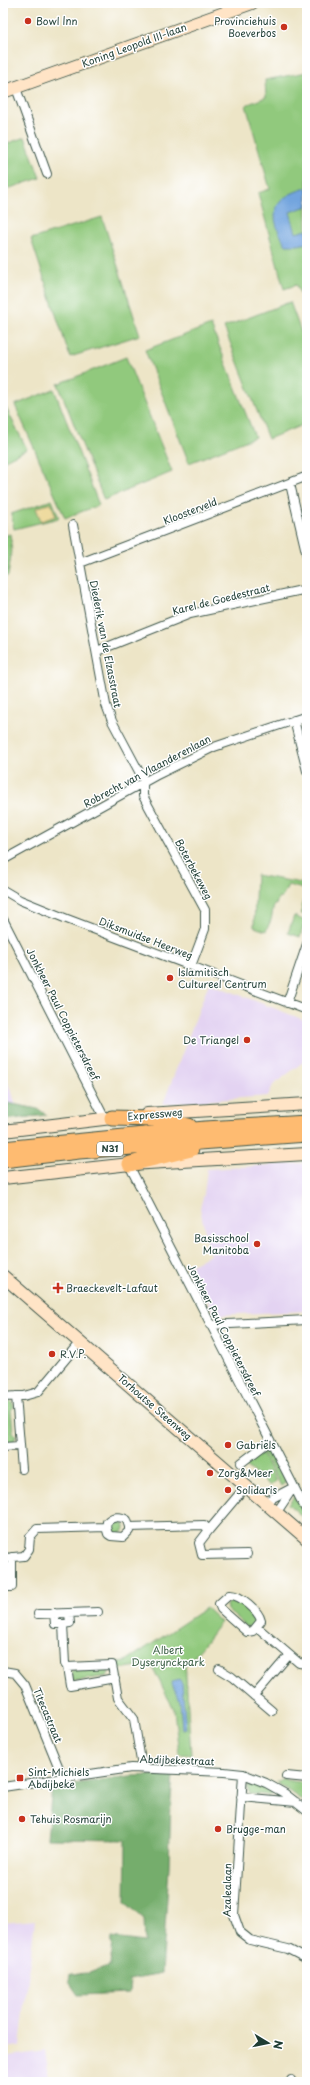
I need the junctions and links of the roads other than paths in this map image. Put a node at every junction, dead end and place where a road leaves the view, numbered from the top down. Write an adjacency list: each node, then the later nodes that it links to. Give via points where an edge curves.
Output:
1 (252, 3): 2 (street, Koning Leopold III-laan)
2 (16, 88): 3 (street, Koning Leopold III-laan); 4 (street)
3 (3, 92)
4 (47, 174)
5 (305, 477): 6 (street, Kloosterveld)
6 (290, 484): 8 (street); 9 (street, Kloosterveld)
7 (73, 525): 9 (street, Diederik van de Elzasstraat)
8 (307, 556)
9 (80, 563): 11 (street, Diederik van de Elzasstraat)
10 (307, 589): 11 (street, Karel de Goedestraat, via 190,614)
11 (97, 651): 15 (street, Diederik van de Elzasstraat, via 106,705 143,779)
12 (307, 716): 13 (street, Robrecht van Vlaanderenlaan)
13 (294, 720): 14 (street); 15 (street, Robrecht van Vlaanderenlaan, via 214,747)
14 (307, 771)
15 (142, 784): 16 (street, Robrecht van Vlaanderenlaan); 21 (street, Boterbekeweg, via 144,796 205,910 205,929)
16 (3, 860)
17 (3, 890): 21 (street, Diksmuidse Heerweg, via 54,914)
18 (3, 919): 25 (street, Jonkheer Paul Coppietersdreef)
19 (307, 944): 20 (street)
20 (305, 958): 22 (street)
21 (191, 966): 22 (street, Diksmuidse Heerweg)
22 (287, 1003): 23 (street, Diksmuidse Heerweg)
23 (307, 1010)
24 (307, 1104): 25 (street, Expressweg)
25 (108, 1118): 27 (highway, via 153,1119); 28 (street, Expressweg)
26 (307, 1123): 27 (highway, Expressweg / N31)
27 (205, 1129): 31 (highway, Expressweg / N31)
28 (3, 1131)
29 (307, 1134): 30 (highway, N31)
30 (216, 1140): 33 (highway, N31); 34 (highway, via 200,1147)
31 (3, 1149)
32 (307, 1154): 34 (street)
33 (3, 1160)
34 (130, 1164): 35 (street); 38 (street, Jonkheer Paul Coppietersdreef)
35 (3, 1178)
36 (3, 1276): 39 (street, Torhoutse Steenweg)
37 (307, 1320): 38 (street)
38 (210, 1325): 42 (street, Jonkheer Paul Coppietersdreef)
39 (79, 1343): 40 (street, via 38,1392); 47 (street, Torhoutse Steenweg)
40 (16, 1396): 41 (street); 43 (street)
41 (3, 1397)
42 (270, 1441): 45 (street); 48 (street, Jonkheer Paul Coppietersdreef)
43 (20, 1446): 44 (street); 46 (street)
44 (3, 1447)
45 (241, 1463)
46 (22, 1469)
47 (246, 1486): 49 (street, Torhoutse Steenweg); 54 (street)
48 (294, 1487): 49 (street); 50 (street); 51 (street, Jonkheer Paul Coppietersdreef)
49 (265, 1502): 50 (street, Torhoutse Steenweg)
50 (277, 1512): 55 (street, Torhoutse Steenweg)
51 (307, 1512)
52 (106, 1527): 53 (street, via 107,1522 113,1518 124,1518); 53 (street, via 109,1536 116,1537 126,1535); 57 (street, via 37,1529 29,1538 28,1553)
53 (129, 1527): 54 (street, via 204,1525)
54 (208, 1530): 56 (street, via 200,1543 202,1555)
55 (307, 1539)
56 (247, 1554)
57 (7, 1558): 58 (street, via 12,1587)
58 (3, 1587)
59 (98, 1612): 60 (street)
60 (69, 1613): 62 (street); 63 (street, via 70,1623)
61 (38, 1614): 62 (street)
62 (54, 1614): 63 (street, via 55,1624)
63 (63, 1624): 67 (street)
64 (257, 1627): 64 (street, via 261,1621 260,1615 237,1596 229,1595 219,1604 225,1614 247,1632); 65 (street)
65 (289, 1655): 66 (street, via 299,1663); 71 (street)
66 (307, 1664)
67 (67, 1667): 70 (street, via 112,1665); 70 (street, via 70,1686)
68 (219, 1669): 71 (street)
69 (3, 1671): 76 (street, Titecastraat, via 15,1673 25,1685)
70 (115, 1678): 73 (street, via 118,1698 134,1719)
71 (254, 1696): 72 (street)
72 (272, 1711)
73 (142, 1768): 74 (street, Abdijbekestraat); 76 (street, Abdijbekestraat)
74 (243, 1774): 79 (street, Azalealaan); 80 (street, Abdijbekestraat, via 266,1783)
75 (286, 1776): 77 (street)
76 (63, 1778): 78 (street, Abdijbekestraat)
77 (307, 1778)
78 (3, 1787)
79 (241, 1797): 80 (street); 82 (street, Azalealaan, via 234,1916 240,1932 250,1940 288,1949)
80 (296, 1802): 81 (street, Abdijbekestraat)
81 (307, 1811)
82 (307, 1959)

